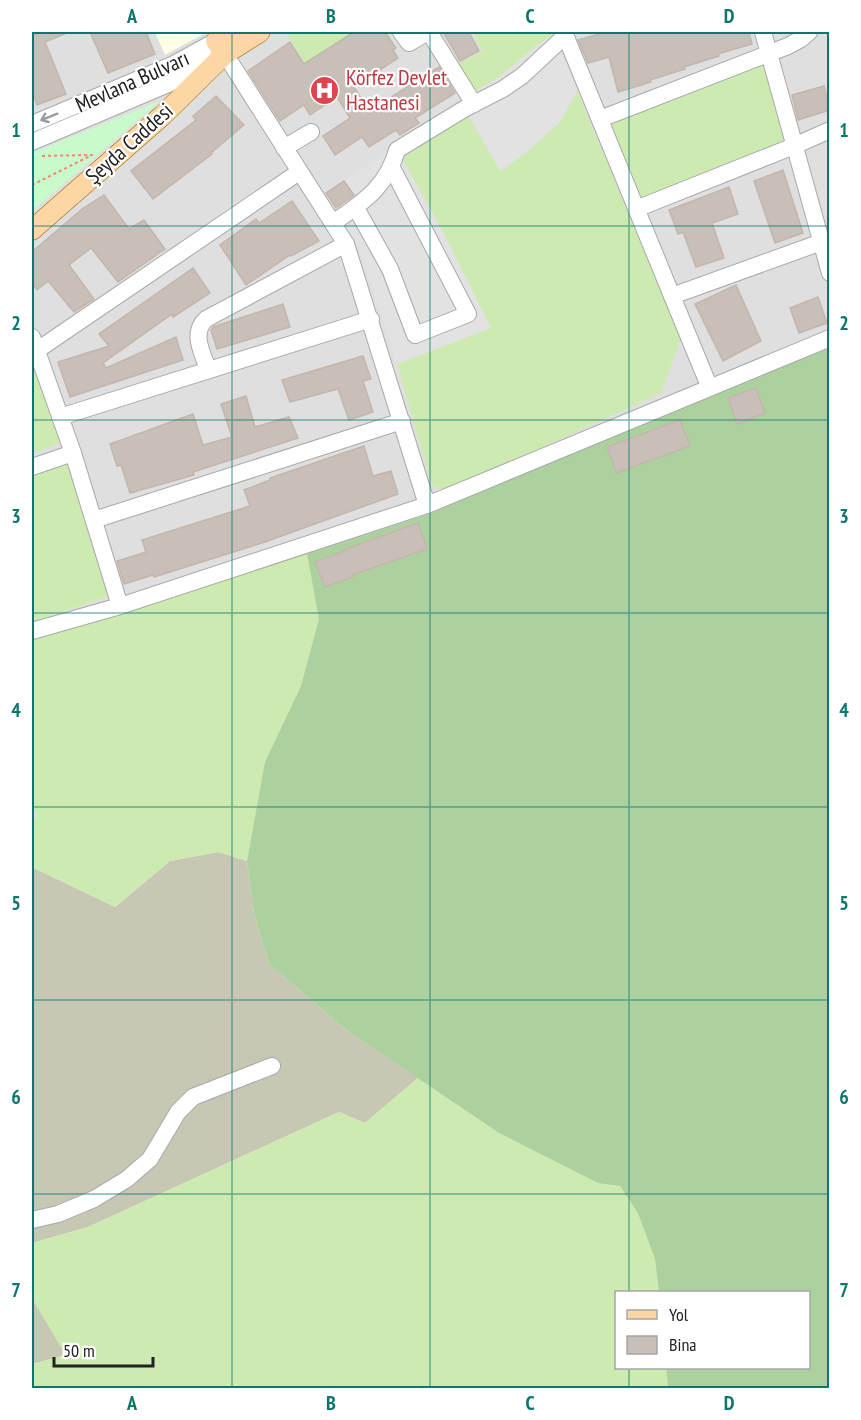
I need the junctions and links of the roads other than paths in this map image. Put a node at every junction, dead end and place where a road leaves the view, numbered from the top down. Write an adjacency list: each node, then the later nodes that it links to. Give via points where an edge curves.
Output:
1 (260, 32): 7 (main road, Mevlana Bulvarı)
2 (401, 32): 3 (street, via 409,43)
3 (428, 32): 9 (street)
4 (763, 32): 8 (street)
5 (809, 32): 8 (street)
6 (565, 33): 9 (street, via 522,76); 10 (street)
7 (224, 42): 11 (street, Mevlana Bulvarı, one-way to 11); 14 (street, Mevlana Bulvarı, via 163,86); 16 (street); 22 (main road, Şeyda Caddesi, via 164,115)
8 (769, 54): 10 (street); 15 (street)
9 (474, 104): 17 (street, via 397,150)
10 (600, 119): 20 (street)
11 (32, 124)
12 (830, 130): 15 (street)
13 (311, 132): 16 (street)
14 (32, 142)
15 (794, 146): 20 (street); 23 (street)
16 (284, 148): 18 (street)
17 (392, 168): 19 (street); 19 (street, via 468,314 416,335 390,269)
18 (299, 172): 21 (street); 29 (street)
19 (356, 208): 21 (street)
20 (636, 209): 26 (street)
21 (333, 223): 24 (street)
22 (32, 230)
23 (825, 240): 25 (street); 26 (street)
24 (346, 244): 27 (street); 30 (street, via 206,319 198,330 198,339)
25 (830, 273)
26 (672, 296): 31 (street)
27 (371, 319): 30 (street); 33 (street)
28 (830, 338): 31 (street)
29 (34, 344): 32 (street)
30 (207, 369): 32 (street)
31 (709, 387): 36 (street)
32 (60, 417): 34 (street)
33 (402, 421): 36 (street); 37 (street)
34 (73, 453): 35 (street); 37 (street)
35 (32, 468)
36 (427, 505): 38 (street)
37 (94, 520): 38 (street)
38 (120, 606): 39 (street)
39 (32, 631)
40 (272, 1066): 41 (street, via 193,1097 178,1112 150,1160 127,1179 94,1199)
41 (32, 1220)

